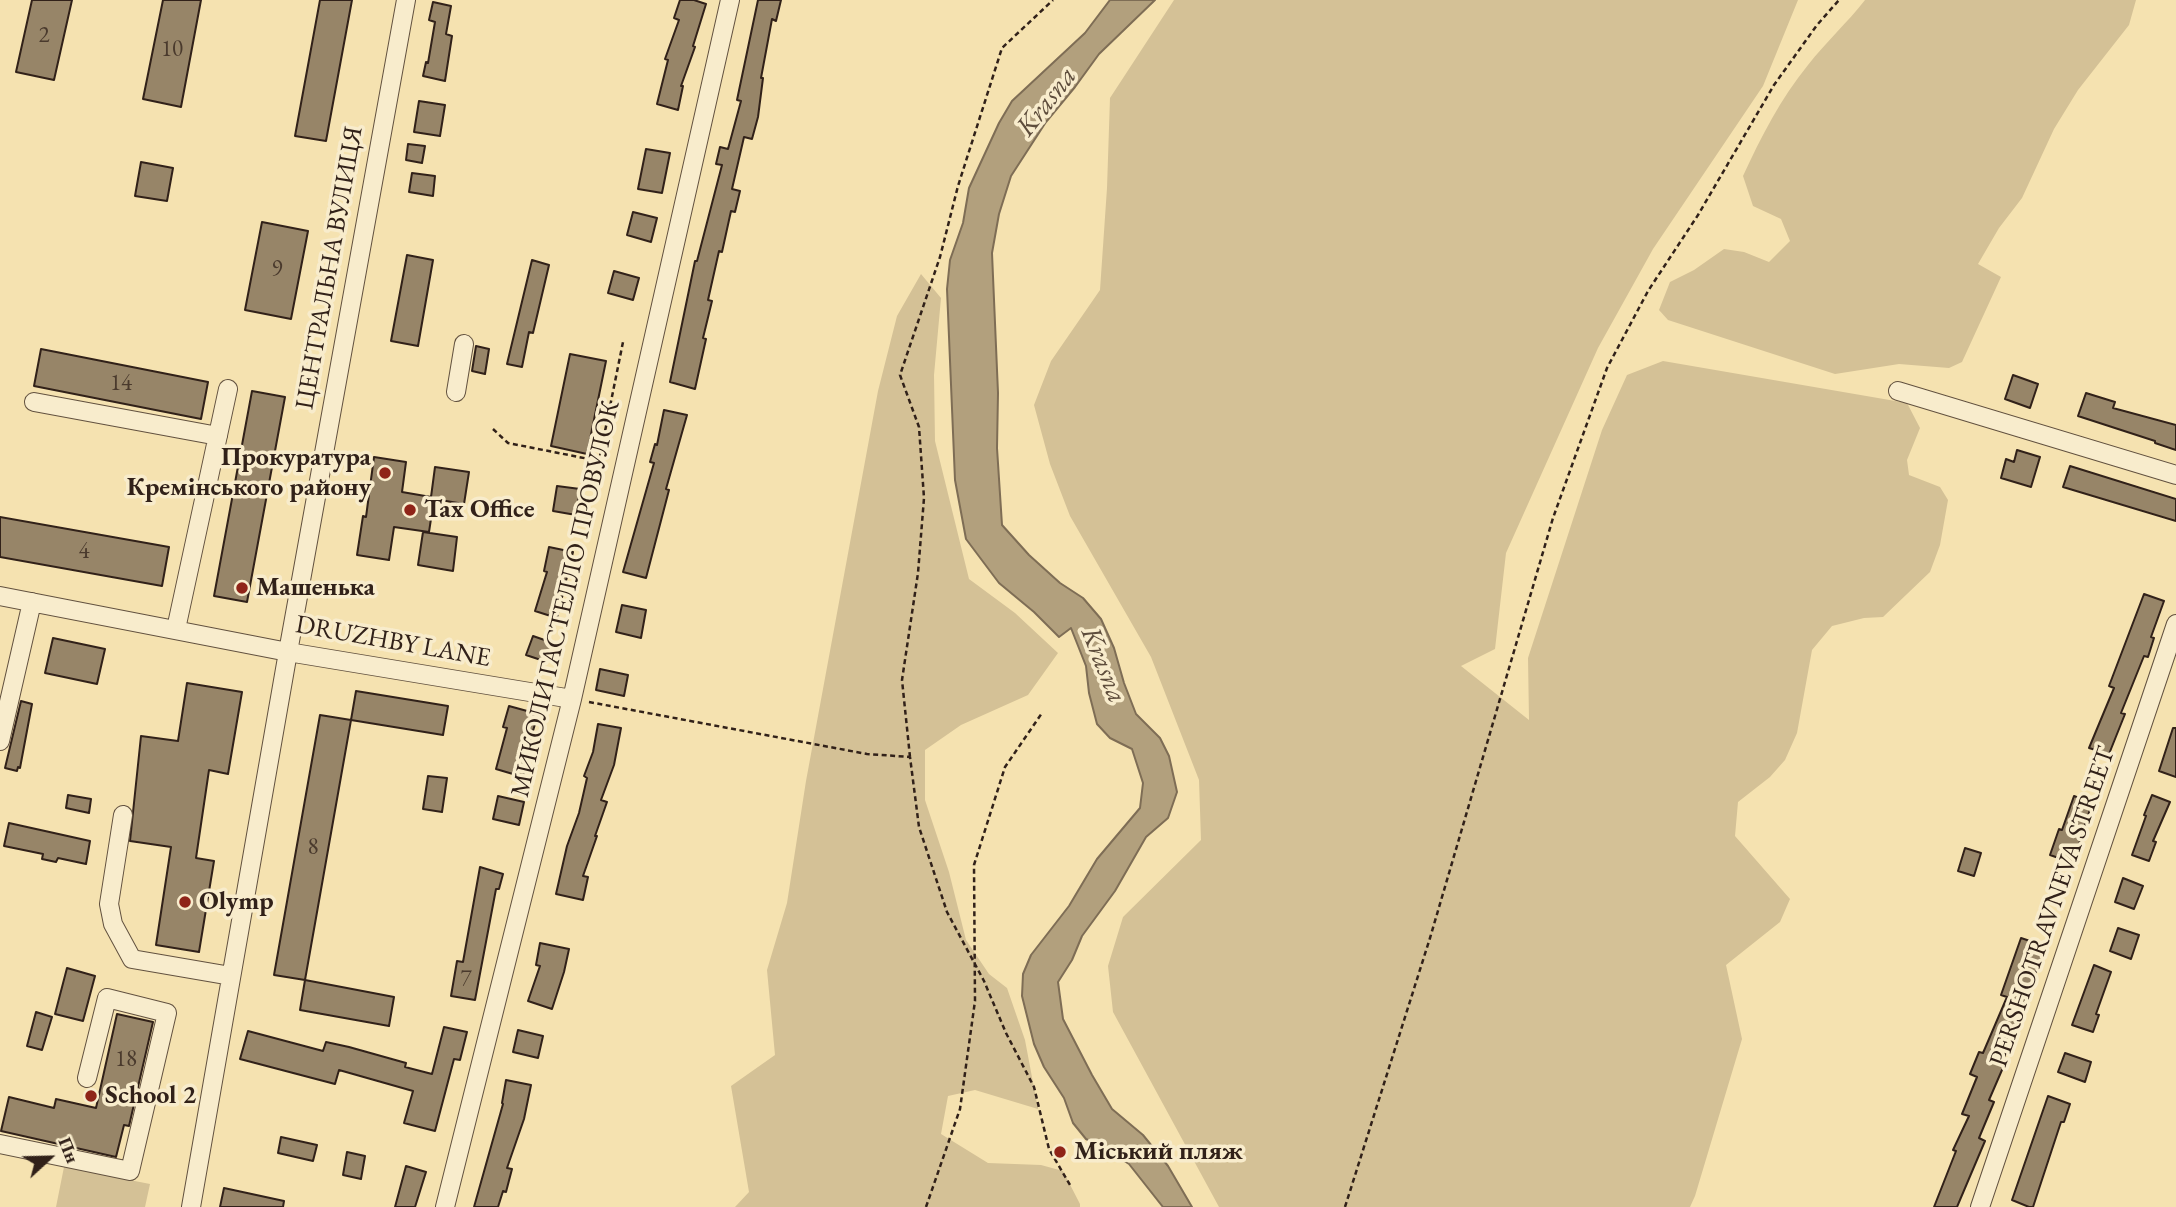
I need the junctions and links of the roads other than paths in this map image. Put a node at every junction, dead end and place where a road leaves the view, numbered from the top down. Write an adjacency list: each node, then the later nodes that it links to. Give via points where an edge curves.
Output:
1 (406, 0): 14 (street, ЦЕНТРАЛЬНА ВУЛИЦЯ)
2 (730, 0): 15 (street, МИКОЛИ ГАСТЕЛЛО ПРОВУЛОК)
3 (464, 344): 6 (street)
4 (228, 389): 8 (street)
5 (1898, 391): 9 (street)
6 (456, 392)
7 (34, 402): 8 (street)
8 (218, 436): 13 (street)
9 (2176, 475)
10 (0, 596): 11 (street, DRUZHBY LANE)
11 (32, 602): 13 (street, DRUZHBY LANE); 16 (street)
12 (2176, 624): 23 (street, PERSHOTRAVNEVA STREET)
13 (176, 629): 14 (street, DRUZHBY LANE)
14 (288, 652): 15 (street, DRUZHBY LANE); 18 (street, ЦЕНТРАЛЬНА ВУЛИЦЯ)
15 (572, 699): 22 (street, МИКОЛИ ГАСТЕЛЛО ПРОВУЛОК)
16 (0, 741)
17 (123, 815): 18 (street, via 109,904 113,924 132,959)
18 (231, 976): 21 (street, ЦЕНТРАЛЬНА ВУЛИЦЯ)
19 (87, 1078): 20 (street, via 107,998 167,1013 130,1171)
20 (0, 1144)
21 (191, 1207)
22 (445, 1207)
23 (1980, 1207)

